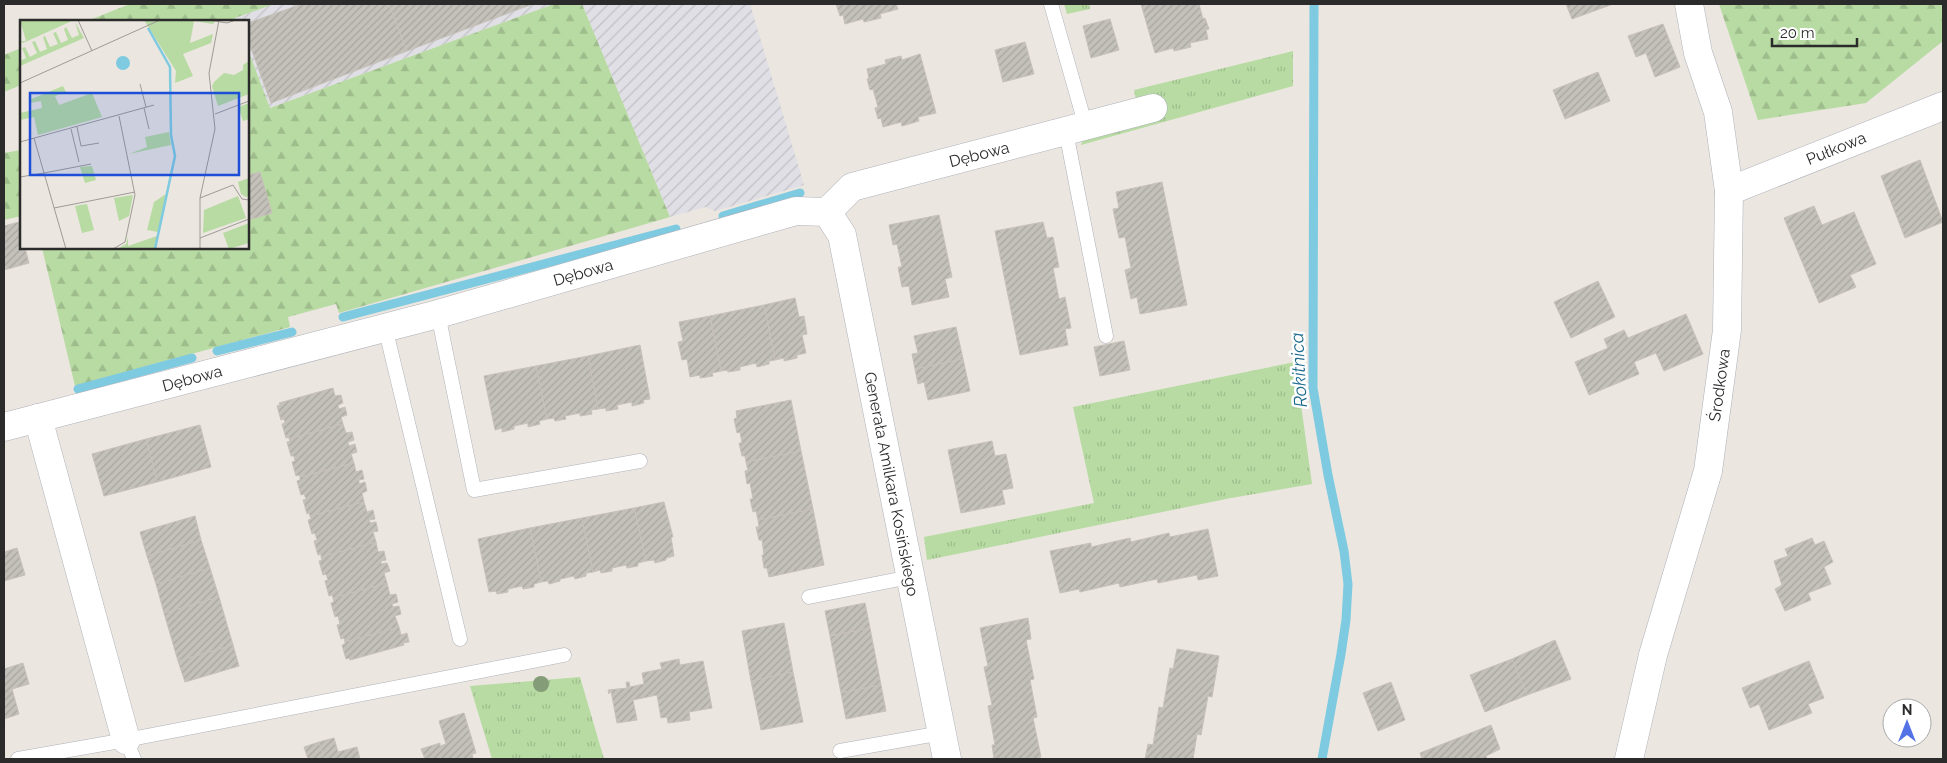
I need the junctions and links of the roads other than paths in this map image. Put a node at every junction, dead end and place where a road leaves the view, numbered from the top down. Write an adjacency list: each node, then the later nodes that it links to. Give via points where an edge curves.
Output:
1 (1051, 4): 5 (lane)
2 (1689, 4): 6 (street, Środkowa, via 1698,53 1718,112)
3 (1943, 106): 6 (street, Pułkowa)
4 (1152, 108): 5 (street, Dębowa)
5 (1076, 129): 7 (street, Dębowa, via 852,187); 10 (lane)
6 (1729, 191): 23 (street, Środkowa, via 1726,330 1708,471 1652,655)
7 (827, 212): 8 (street, Dębowa, via 796,212); 14 (street, Generała Amilkara Kosińskiego, via 842,235)
8 (438, 314): 9 (street, Dębowa); 13 (lane, via 474,490)
9 (385, 327): 11 (street, Dębowa); 16 (lane)
10 (1106, 336)
11 (38, 418): 12 (street, Dębowa); 19 (street)
12 (4, 427)
13 (640, 461)
14 (910, 577): 15 (lane); 18 (street, Generała Amilkara Kosińskiego)
15 (810, 597)
16 (460, 639)
17 (564, 655): 19 (lane)
18 (942, 733): 20 (lane); 22 (street, Generała Amilkara Kosińskiego)
19 (130, 749): 21 (lane)
20 (840, 751)
21 (18, 759)
22 (947, 759)
23 (1629, 759)

